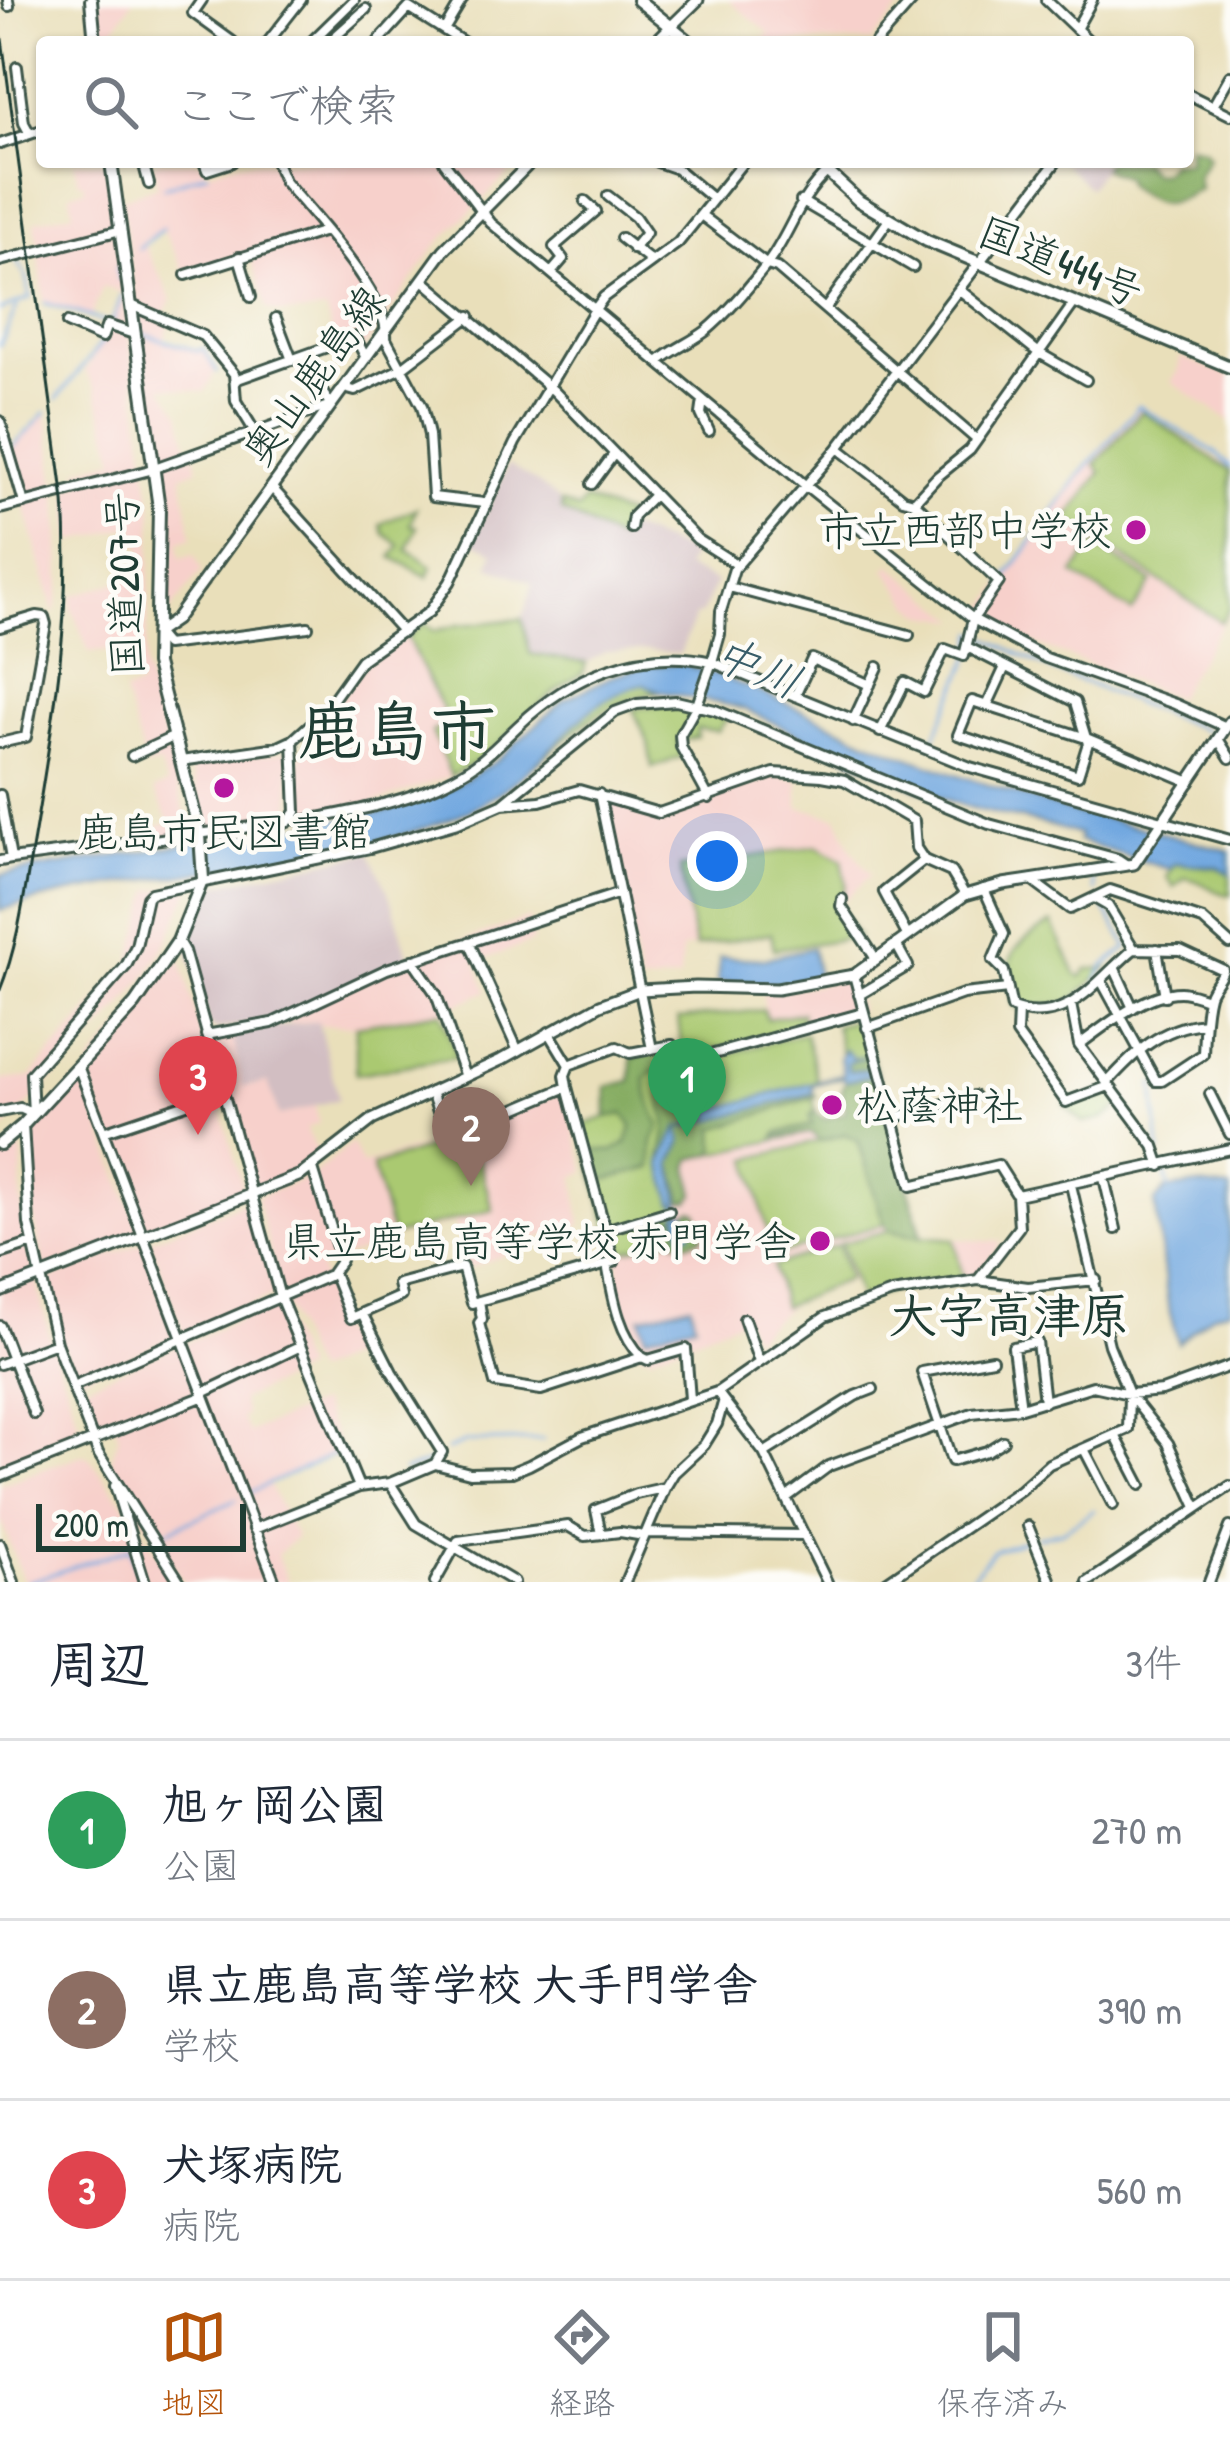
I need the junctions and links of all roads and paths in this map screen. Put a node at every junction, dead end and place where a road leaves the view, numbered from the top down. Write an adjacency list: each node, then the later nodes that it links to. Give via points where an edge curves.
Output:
1 (91, 0): 17 (highway)
2 (202, 0): 18 (street, via 193,13)
3 (301, 0): 19 (street)
4 (354, 0): 20 (street)
5 (424, 0): 12 (street)
6 (462, 0): 16 (street)
7 (638, 0): 14 (highway)
8 (698, 0): 14 (main road)
9 (913, 0): 26 (street)
10 (1046, 0): 15 (street)
11 (1092, 0): 15 (street)
12 (409, 7): 16 (street); 22 (street)
13 (366, 9): 21 (street)
14 (672, 26): 24 (main road); 25 (highway)
15 (1076, 29): 27 (street)
16 (444, 30): 23 (street)
17 (94, 36)
18 (224, 36)
19 (273, 36)
20 (317, 36)
21 (336, 36)
22 (383, 36)
23 (454, 36)
24 (661, 36)
25 (683, 36)
26 (881, 36)
27 (1084, 36)
28 (17, 67): 34 (street)
29 (1230, 76): 31 (street)
30 (1194, 97): 31 (street)
31 (1213, 106): 32 (street)
32 (1230, 115)
33 (36, 132): 34 (street)
34 (30, 134): 35 (street)
35 (0, 144)
36 (112, 168): 54 (highway, 国道207号)
37 (145, 168): 46 (street)
38 (278, 168): 55 (street)
39 (449, 168): 51 (street)
40 (525, 168): 51 (main road, 奥山鹿島線)
41 (682, 168): 48 (street)
42 (738, 168): 48 (street)
43 (823, 168): 45 (highway, 国道444号)
44 (1050, 168): 62 (street)
45 (827, 172): 49 (street); 53 (highway, 国道444号)
46 (149, 184)
47 (608, 196): 58 (street, via 646,233)
48 (713, 199): 52 (street)
49 (801, 200): 57 (street); 63 (street)
50 (585, 201): 65 (street, via 596,211 554,247 563,259)
51 (480, 212): 65 (street); 67 (main road, 奥山鹿島線)
52 (701, 214): 61 (street); 63 (street)
53 (888, 221): 57 (street); 62 (highway, 国道444号)
54 (121, 230): 60 (street); 71 (highway, 国道207号)
55 (325, 231): 59 (street); 77 (street, via 365,280)
56 (621, 238): 58 (street)
57 (874, 244): 64 (street); 72 (street)
58 (633, 249): 61 (street)
59 (239, 257): 66 (street); 69 (street)
60 (0, 261)
61 (652, 262): 73 (street)
62 (981, 264): 68 (street); 70 (highway, 国道444号)
63 (767, 265): 72 (street); 82 (street, via 706,331)
64 (914, 268)
65 (551, 273): 73 (street)
66 (186, 275)
67 (423, 280): 74 (street); 77 (main road, 奥山鹿島線)
68 (960, 290): 79 (street); 85 (street)
69 (251, 297)
70 (1075, 302): 79 (street); 83 (highway, 国道444号)
71 (130, 305): 78 (highway, 国道207号); 86 (street, via 203,336)
72 (825, 308): 85 (street)
73 (595, 309): 82 (street); 88 (street)
74 (470, 316): 84 (street); 88 (street)
75 (276, 318): 81 (street)
76 (67, 323): 78 (street, via 102,338 107,325)
77 (387, 329): 80 (main road, 奥山鹿島線); 84 (street)
78 (134, 334): 98 (highway, 国道207号)
79 (1039, 353): 87 (street); 95 (street)
80 (366, 358): 81 (street, via 355,337); 89 (main road, 奥山鹿島線)
81 (296, 359): 86 (street); 91 (street)
82 (658, 362): 90 (street)
83 (1230, 367)
84 (402, 368): 89 (street, via 355,391); 105 (street, via 426,421 433,497)
85 (898, 371): 95 (street); 96 (street)
86 (236, 380): 94 (street, via 236,400)
87 (1086, 380)
88 (548, 387): 97 (street); 105 (street)
89 (344, 388): 91 (main road, 奥山鹿島線)
90 (703, 400): 93 (street); 100 (street)
91 (331, 405): 94 (street); 101 (main road, 奥山鹿島線)
92 (0, 421): 103 (street)
93 (709, 431)
94 (255, 432): 98 (street)
95 (977, 440): 104 (street)
96 (838, 448): 100 (street); 104 (street)
97 (614, 454): 99 (street); 102 (street)
98 (152, 469): 103 (street); 114 (highway, 国道207号, via 159,508)
99 (592, 484)
100 (806, 485): 108 (street); 110 (street)
101 (272, 488): 113 (street); 114 (main road, 奥山鹿島線, via 175,620)
102 (653, 496): 107 (street); 108 (street)
103 (24, 502): 106 (street)
104 (914, 502): 110 (street, via 999,582)
105 (484, 503): 113 (street, via 438,602)
106 (0, 509)
107 (631, 528)
108 (737, 564): 109 (street)
109 (729, 586): 115 (street); 117 (street)
110 (973, 619): 116 (street); 125 (street, via 1046,658)
111 (0, 627): 131 (street, via 37,616 46,624 26,737)
112 (308, 627): 114 (street, via 173,645)
113 (403, 632): 130 (street, via 361,660)
114 (156, 634): 127 (highway, 国道207号, via 158,683)
115 (909, 635)
116 (969, 648): 119 (street); 126 (street, via 964,656 946,650 924,692 905,682)
117 (712, 662): 121 (street); 122 (street); 140 (street, via 654,658 585,676 453,779 369,808)
118 (878, 667): 120 (street)
119 (1005, 667): 123 (street); 128 (street, via 1075,702)
120 (870, 686): 121 (street, via 812,659); 124 (street)
121 (796, 696): 124 (street)
122 (697, 705): 138 (street, via 679,740); 139 (street, via 657,701 615,712); 146 (street, via 989,824)
123 (987, 706): 128 (street); 128 (street, via 972,701 958,735 1078,775)
124 (853, 721): 126 (street)
125 (1228, 724): 129 (main road)
126 (880, 732): 141 (street)
127 (173, 737): 132 (street); 134 (highway, 国道207号)
128 (1086, 738): 135 (street)
129 (1218, 739): 133 (street); 135 (main road)
130 (293, 740): 134 (street); 140 (street)
131 (0, 743)
132 (133, 756)
133 (1230, 758)
134 (179, 761): 142 (highway, 国道207号)
135 (1190, 782): 141 (main road)
136 (599, 794): 138 (street, via 659,813); 139 (street, via 579,790); 150 (street)
137 (0, 795): 144 (street)
138 (709, 798): 145 (street, via 774,773 844,780 914,820)
139 (502, 804): 148 (street, via 424,835)
140 (293, 819): 142 (street)
141 (1163, 824): 143 (street); 146 (main road)
142 (201, 836): 144 (street); 148 (highway, 国道207号)
143 (1230, 840)
144 (6, 860)
145 (924, 860): 151 (street, via 951,872); 154 (street, via 884,892)
146 (1134, 863): 147 (main road)
147 (1031, 880): 149 (main road); 152 (street, via 1070,909)
148 (202, 881): 155 (highway, 国道207号); 194 (street, via 147,897 126,966 32,1074)
149 (984, 889): 151 (main road); 166 (street, via 1004,934 993,960)
150 (620, 893): 156 (street); 167 (street)
151 (965, 895): 154 (main road)
152 (1094, 898): 158 (street, via 1110,890 1177,909); 159 (street, via 1108,906)
153 (842, 899): 161 (street)
154 (907, 935): 157 (main road)
155 (178, 941): 179 (street); 185 (highway, 国道207号)
156 (469, 942): 162 (street); 183 (street)
157 (896, 944): 161 (main road); 168 (street, via 908,966)
158 (1230, 944)
159 (1134, 949): 160 (street); 163 (street)
160 (1157, 949): 169 (street); 170 (street, via 1180,950 1223,970)
161 (876, 959): 164 (main road)
162 (413, 960): 179 (street, via 288,1018); 186 (street, via 436,994)
163 (1114, 967): 165 (street); 172 (street)
164 (854, 975): 167 (main road, via 777,989); 168 (street)
165 (1102, 982): 171 (street); 175 (street)
166 (1008, 988): 173 (street); 177 (street, via 963,994)
167 (640, 990): 178 (main road); 182 (street)
168 (859, 995): 174 (street)
169 (1165, 996): 170 (street); 172 (street)
170 (1208, 999): 176 (street)
171 (1071, 1004): 173 (street); 180 (street)
172 (1133, 1008): 175 (street)
173 (1018, 1012): 187 (street, via 1017,1034 1066,1102)
174 (863, 1013): 177 (street); 182 (street, via 681,1063 673,1045)
175 (1120, 1015): 180 (street); 181 (street)
176 (1204, 1023): 181 (street, via 1181,1025); 181 (street, via 1203,1054 1162,1082)
177 (867, 1028): 195 (street)
178 (549, 1032): 183 (main road); 184 (street)
179 (206, 1035): 189 (street)
180 (1079, 1045): 187 (street)
181 (1138, 1048): 187 (street)
182 (652, 1049): 184 (street, via 617,1047)
183 (518, 1051): 186 (main road)
184 (569, 1065): 188 (street)
185 (78, 1066): 194 (highway, 国道207号); 197 (street)
186 (465, 1077): 190 (main road)
187 (1108, 1084): 201 (street)
188 (566, 1087): 190 (street, via 451,1136); 209 (street)
189 (222, 1092): 197 (street); 205 (street)
190 (431, 1092): 202 (main road, via 372,1120)
191 (1210, 1094): 198 (street)
192 (974, 1096): 195 (street)
193 (0, 1112): 194 (street)
194 (33, 1114): 196 (highway, 国道207号)
195 (892, 1118): 206 (street, via 910,1186 998,1166)
196 (23, 1125): 199 (highway, 国道207号); 211 (street)
197 (106, 1131): 210 (street)
198 (1230, 1134)
199 (0, 1144)
200 (1230, 1149): 201 (street)
201 (1164, 1165): 203 (street)
202 (313, 1169): 205 (main road); 214 (street, via 341,1260)
203 (1104, 1178): 204 (street); 208 (street)
204 (1071, 1185): 206 (street); 217 (street)
205 (252, 1194): 210 (main road); 219 (street)
206 (1017, 1196): 216 (street, via 1019,1227)
207 (669, 1211): 209 (street)
208 (1116, 1229)
209 (605, 1230): 213 (street, via 614,1262)
210 (145, 1235): 215 (main road); 224 (street)
211 (33, 1243): 212 (street); 215 (street)
212 (0, 1254)
213 (607, 1264): 220 (street); 227 (street, via 626,1338)
214 (328, 1275): 219 (street); 221 (street, via 347,1316)
215 (40, 1277): 218 (main road); 225 (street)
216 (977, 1280): 217 (street, via 1028,1287); 230 (street, via 892,1293 825,1317)
217 (1096, 1280): 236 (street)
218 (0, 1292)
219 (280, 1297): 224 (street); 226 (street)
220 (479, 1301): 221 (street, via 472,1303 462,1267 398,1284 401,1296); 227 (street, via 495,1382 541,1390)
221 (362, 1313): 249 (street, via 442,1452)
222 (744, 1319): 230 (street)
223 (0, 1326): 228 (street)
224 (183, 1340): 233 (street); 237 (street)
225 (56, 1343): 228 (street); 233 (street)
226 (299, 1347): 237 (street); 254 (street)
227 (642, 1357): 238 (street, via 686,1349)
228 (13, 1359): 231 (street); 242 (street)
229 (992, 1359): 243 (street, via 922,1372)
230 (759, 1362): 235 (street)
231 (0, 1364)
232 (1230, 1366): 236 (street)
233 (73, 1386): 245 (street)
234 (873, 1389): 248 (street)
235 (717, 1392): 238 (street); 239 (street)
236 (1129, 1394): 240 (street, via 1093,1386); 244 (street, via 1128,1429); 259 (street, via 1168,1443)
237 (204, 1395): 245 (street); 262 (street)
238 (690, 1400): 249 (street, via 582,1437 512,1472)
239 (724, 1401): 248 (street); 255 (street, via 704,1445)
240 (1044, 1402): 241 (street); 241 (street, via 1037,1342 1013,1347)
241 (1021, 1408): 243 (street)
242 (34, 1414)
243 (938, 1424): 246 (street, via 952,1462); 257 (street, via 830,1466)
244 (1115, 1435): 247 (street); 253 (street)
245 (93, 1440): 250 (street); 251 (street)
246 (1004, 1441)
247 (1084, 1449): 258 (street); 278 (street, via 1049,1464)
248 (764, 1453): 257 (street)
249 (435, 1464): 252 (street)
250 (0, 1477)
251 (113, 1479): 270 (street); 271 (street)
252 (391, 1483): 254 (street); 267 (street, via 416,1524)
253 (1142, 1485)
254 (359, 1486): 262 (street)
255 (665, 1488): 263 (street, via 596,1510); 264 (street)
256 (1227, 1489): 259 (street)
257 (786, 1498): 265 (street)
258 (1113, 1505)
259 (1196, 1507): 280 (street)
260 (1028, 1526): 279 (street)
261 (1230, 1527): 281 (street)
262 (254, 1529): 272 (street)
263 (602, 1534): 264 (street); 267 (street, via 568,1526)
264 (645, 1535): 265 (street); 276 (street)
265 (804, 1535): 277 (street)
266 (0, 1544): 269 (street)
267 (456, 1545): 268 (street); 273 (street)
268 (499, 1571): 274 (street); 275 (street)
269 (14, 1582)
270 (145, 1582)
271 (180, 1582)
272 (274, 1582)
273 (435, 1582)
274 (491, 1582)
275 (514, 1582)
276 (625, 1582)
277 (827, 1582)
278 (886, 1582)
279 (1051, 1582)
280 (1088, 1582)
281 (1209, 1582)

